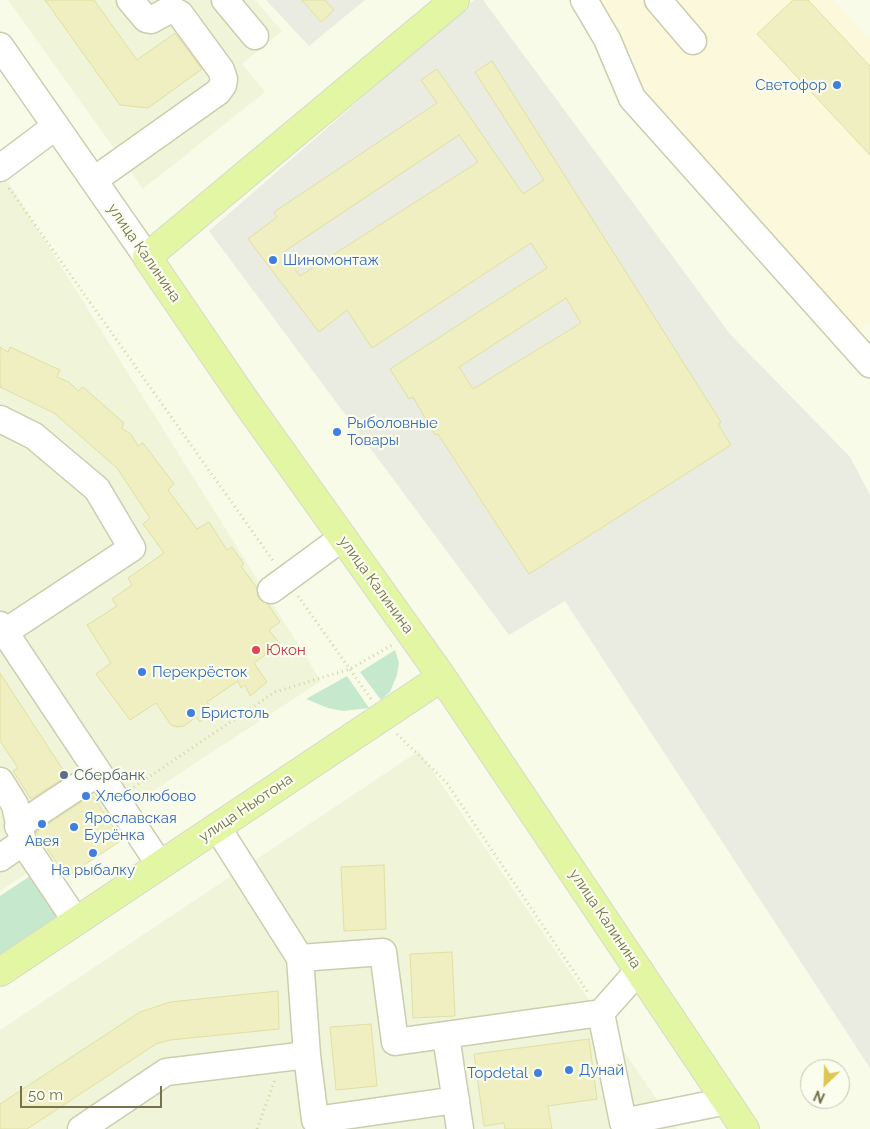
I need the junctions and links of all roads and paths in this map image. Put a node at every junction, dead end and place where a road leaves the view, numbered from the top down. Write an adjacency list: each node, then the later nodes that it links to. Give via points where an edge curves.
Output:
1 (130, 0): 11 (street, via 146,19 176,10 221,70 223,85 218,92)
2 (225, 0): 6 (street)
3 (455, 0): 12 (main road)
4 (584, 0): 13 (street, via 607,39 632,98)
5 (658, 0): 7 (street)
6 (255, 36)
7 (693, 41)
8 (0, 46): 9 (street, улица Калинина)
9 (56, 126): 10 (street); 11 (street, улица Калинина)
10 (3, 176): 16 (path)
11 (94, 180): 12 (street, улица Калинина)
12 (147, 257): 15 (main road, улица Калинина)
13 (870, 364)
14 (0, 419): 17 (street, via 34,436 97,489 132,548)
15 (342, 538): 16 (street); 20 (main road, улица Калинина)
16 (279, 584): 19 (path)
17 (2, 629): 23 (street)
18 (394, 643): 19 (path)
19 (350, 669): 21 (path); 25 (path, via 275,692)
20 (442, 677): 26 (main road, улица Ньютона); 32 (main road, улица Калинина)
21 (375, 706)
22 (392, 730): 34 (path, via 446,782)
23 (98, 773): 25 (street); 27 (street)
24 (0, 781): 27 (street, via 15,805)
25 (116, 799): 29 (street)
26 (217, 827): 29 (main road, улица Ньютона); 31 (street)
27 (20, 834): 28 (street); 30 (street)
28 (0, 858)
29 (160, 865): 30 (main road, улица Ньютона)
30 (76, 921): 33 (main road, улица Ньютона)
31 (300, 958): 35 (street, via 383,952 395,1042); 36 (street)
32 (639, 970): 34 (street); 38 (main road, улица Калинина)
33 (0, 972)
34 (602, 1013): 35 (street); 38 (street, via 623,1122)
35 (446, 1036): 37 (street)
36 (295, 1056): 37 (street, via 315,1120); 39 (street, via 166,1072); 40 (path)
37 (456, 1100): 41 (street)
38 (727, 1101): 42 (main road, улица Калинина)
39 (81, 1129)
40 (257, 1129)
41 (460, 1129)
42 (746, 1129)

